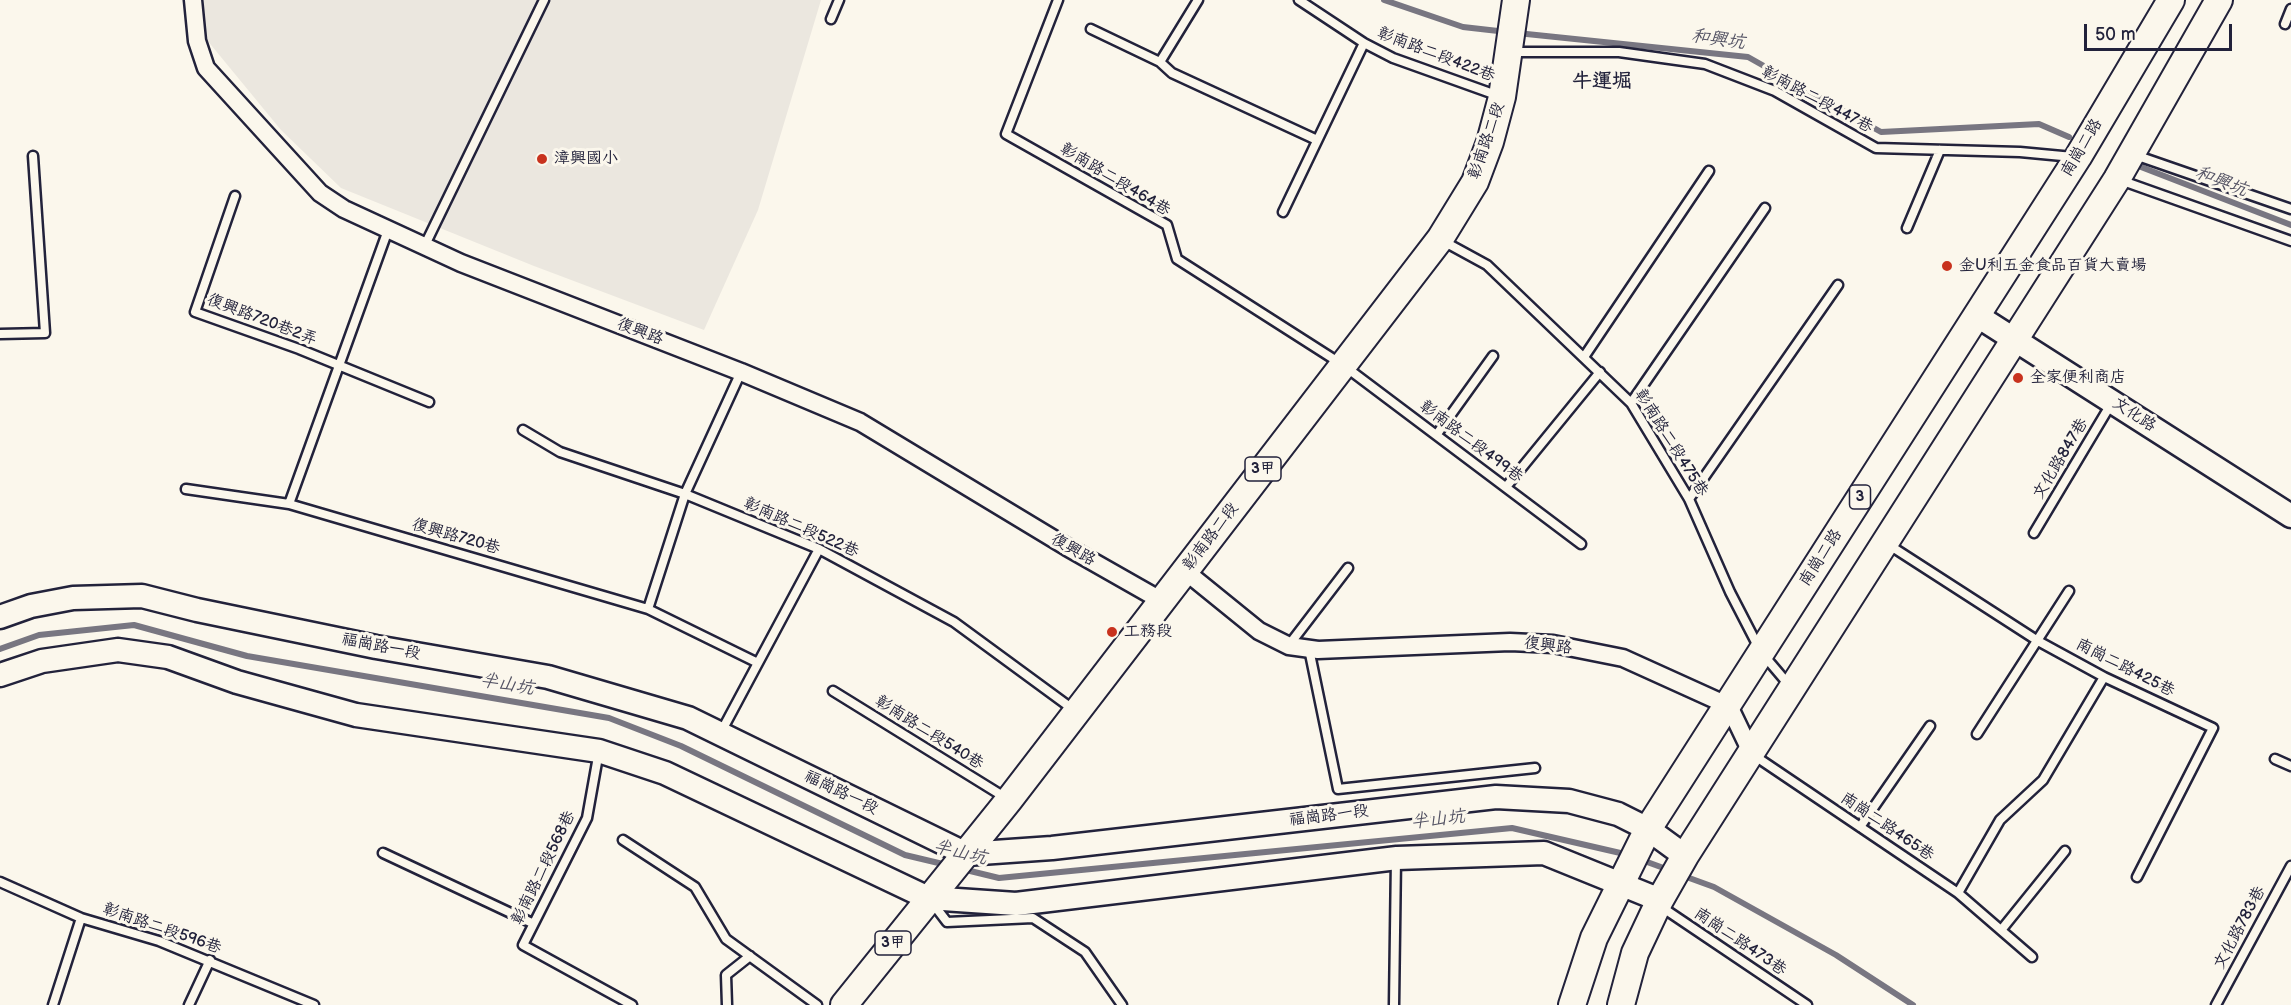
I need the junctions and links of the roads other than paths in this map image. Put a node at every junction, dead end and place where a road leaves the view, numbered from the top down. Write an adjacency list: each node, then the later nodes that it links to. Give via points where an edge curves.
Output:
1 (193, 0): 29 (street, 復興路, via 196,41 206,68 320,193)
2 (544, 0): 32 (lane)
3 (838, 0): 10 (lane)
4 (1058, 0): 39 (lane, 彰南路二段464巷, via 1006,134 1167,225 1177,260)
5 (1198, 0): 15 (lane)
6 (1299, 0): 14 (lane, 彰南路二段422巷)
7 (2171, 0): 21 (main road, 南崗二路 / 3)
8 (2219, 0): 19 (main road)
9 (2291, 9): 11 (lane)
10 (831, 19)
11 (2285, 24)
12 (1091, 29): 15 (lane)
13 (1513, 29): 16 (main road, 彰南路二段 / 3甲); 18 (lane, 彰南路二段447巷, via 1619,52 1705,64 1775,91 1876,148)
14 (1364, 43): 16 (lane, 彰南路二段422巷, via 1393,58); 17 (lane)
15 (1160, 62): 17 (lane, via 1172,73)
16 (1502, 97): 30 (main road, 彰南路二段 / 3甲, via 1474,182)
17 (1317, 140): 27 (lane)
18 (1940, 150): 21 (lane, 彰南路二段447巷); 28 (lane)
19 (2131, 153): 23 (main road); 26 (lane)
20 (33, 156): 35 (lane, via 45,333)
21 (2078, 157): 34 (main road, 南崗二路 / 3)
22 (1709, 171): 38 (lane)
23 (2117, 179): 31 (lane); 36 (main road)
24 (235, 196): 40 (lane, 復興路720巷2弄, via 195,312)
25 (1766, 208): 45 (lane)
26 (2291, 208)
27 (1283, 212)
28 (1907, 228)
29 (388, 230): 32 (street, 復興路); 40 (lane)
30 (1440, 239): 38 (lane, 彰南路二段475巷, via 1487,265); 39 (main road, 彰南路二段 / 3甲)
31 (2291, 241)
32 (424, 247): 41 (street, 復興路)
33 (1838, 285): 51 (lane)
34 (1976, 315): 36 (street, 文化路); 67 (main road, 南崗二路 / 3)
35 (0, 334)
36 (2013, 338): 43 (street, 文化路); 55 (main road)
37 (1493, 356): 47 (lane)
38 (1584, 357): 42 (lane, 彰南路二段475巷)
39 (1343, 365): 47 (lane, 彰南路二段499巷); 59 (main road, 彰南路二段 / 3甲)
40 (339, 366): 44 (lane, 復興路720巷2弄); 52 (lane)
41 (741, 372): 50 (lane); 61 (street, 復興路, via 860,422)
42 (1600, 372): 45 (lane, 彰南路二段475巷); 48 (lane)
43 (2113, 401): 53 (street, 文化路); 54 (lane, 文化路847巷)
44 (429, 402)
45 (1631, 403): 51 (lane, 彰南路二段475巷)
46 (523, 430): 50 (lane, 彰南路二段522巷, via 560,452)
47 (1437, 434): 48 (lane, 彰南路二段499巷)
48 (1506, 487): 56 (lane, 彰南路二段499巷)
49 (186, 489): 52 (lane, 復興路720巷)
50 (685, 494): 57 (lane, 彰南路二段522巷); 62 (lane)
51 (1689, 499): 67 (lane, 彰南路二段475巷)
52 (289, 504): 62 (lane, 復興路720巷)
53 (2291, 516)
54 (2034, 533)
55 (1884, 541): 64 (lane, 南崗二路425巷); 71 (main road)
56 (1581, 544)
57 (819, 549): 68 (lane); 74 (lane, 彰南路二段522巷, via 954,622)
58 (1348, 568): 65 (lane)
59 (1185, 571): 61 (main road, 彰南路二段 / 3甲); 65 (street, 復興路, via 1259,631)
60 (2069, 591): 64 (lane)
61 (1162, 602): 74 (main road, 彰南路二段 / 3甲)
62 (648, 609): 68 (lane, 復興路720巷)
63 (0, 617): 76 (street, 福崗路一段, via 73,598 142,596 376,647 548,677 688,718)
64 (2038, 641): 70 (lane, 南崗二路425巷); 77 (lane)
65 (1289, 646): 66 (street, 復興路)
66 (1309, 649): 73 (street, 復興路, via 1510,642 1553,645 1623,658); 82 (lane, via 1338,789)
67 (1761, 652): 71 (lane, 彰南路二段475巷); 73 (main road, 南崗二路 / 3)
68 (758, 663): 76 (lane)
69 (0, 675): 78 (street, 福崗路一段, via 42,661 117,650 168,657 237,682 356,714)
70 (2104, 677): 93 (lane, 南崗二路425巷, via 2214,728); 96 (lane, via 2043,780 2000,820)
71 (1791, 687): 79 (main road)
72 (833, 691): 83 (lane, 彰南路二段540巷)
73 (1729, 706): 79 (street); 85 (main road, 南崗二路 / 3)
74 (1077, 712): 83 (main road, 彰南路二段 / 3甲)
75 (1930, 726): 84 (lane)
76 (720, 734): 92 (street, 福崗路一段)
77 (1977, 734)
78 (599, 751): 92 (street, 福崗路一段); 99 (lane, 彰南路二段568巷, via 587,818)
79 (1752, 754): 84 (lane, 南崗二路465巷); 89 (main road)
80 (2275, 759): 81 (lane)
81 (2291, 766)
82 (1535, 768)
83 (1009, 800): 92 (main road, 彰南路二段 / 3甲)
84 (1860, 827): 96 (lane, 南崗二路465巷)
85 (1648, 829): 89 (street, 福崗路一段); 92 (street, 福崗路一段, via 1618,814 1569,801 1496,797 1052,848); 95 (main road, 南崗二路 / 3)
86 (623, 840): 101 (lane, via 695,887 726,939)
87 (2065, 850): 100 (lane)
88 (383, 853): 99 (lane)
89 (1685, 856): 97 (main road)
90 (1396, 858): 92 (street, 福崗路一段, via 1016,904); 95 (street, 福崗路一段, via 1544,853); 112 (lane)
91 (2291, 866): 116 (lane, 文化路783巷)
92 (949, 875): 110 (main road, 彰南路二段 / 3甲); 111 (lane, via 947,922 1033,918 1085,952)
93 (2138, 878)
94 (0, 882): 98 (lane, 彰南路二段596巷)
95 (1620, 882): 97 (street, 福崗路一段); 113 (main road, 南崗二路 / 3, via 1594,938)
96 (1958, 893): 100 (lane, 南崗二路465巷)
97 (1660, 900): 114 (main road, via 1635,953); 115 (lane, 南崗二路473巷, via 1666,910)
98 (81, 918): 103 (lane, 彰南路二段596巷); 104 (lane)
99 (532, 923): 107 (lane, 彰南路二段568巷, via 523,945)
100 (2002, 929): 102 (lane, 南崗二路465巷)
101 (750, 956): 108 (lane, via 726,975); 109 (lane)
102 (2032, 957)
103 (210, 960): 105 (lane); 106 (lane, 彰南路二段596巷)
104 (53, 1005)
105 (189, 1005)
106 (314, 1005)
107 (632, 1005)
108 (727, 1005)
109 (817, 1005)
110 (844, 1005)
111 (1122, 1005)
112 (1394, 1005)
113 (1572, 1005)
114 (1621, 1005)
115 (1807, 1005)
116 (2216, 1005)

